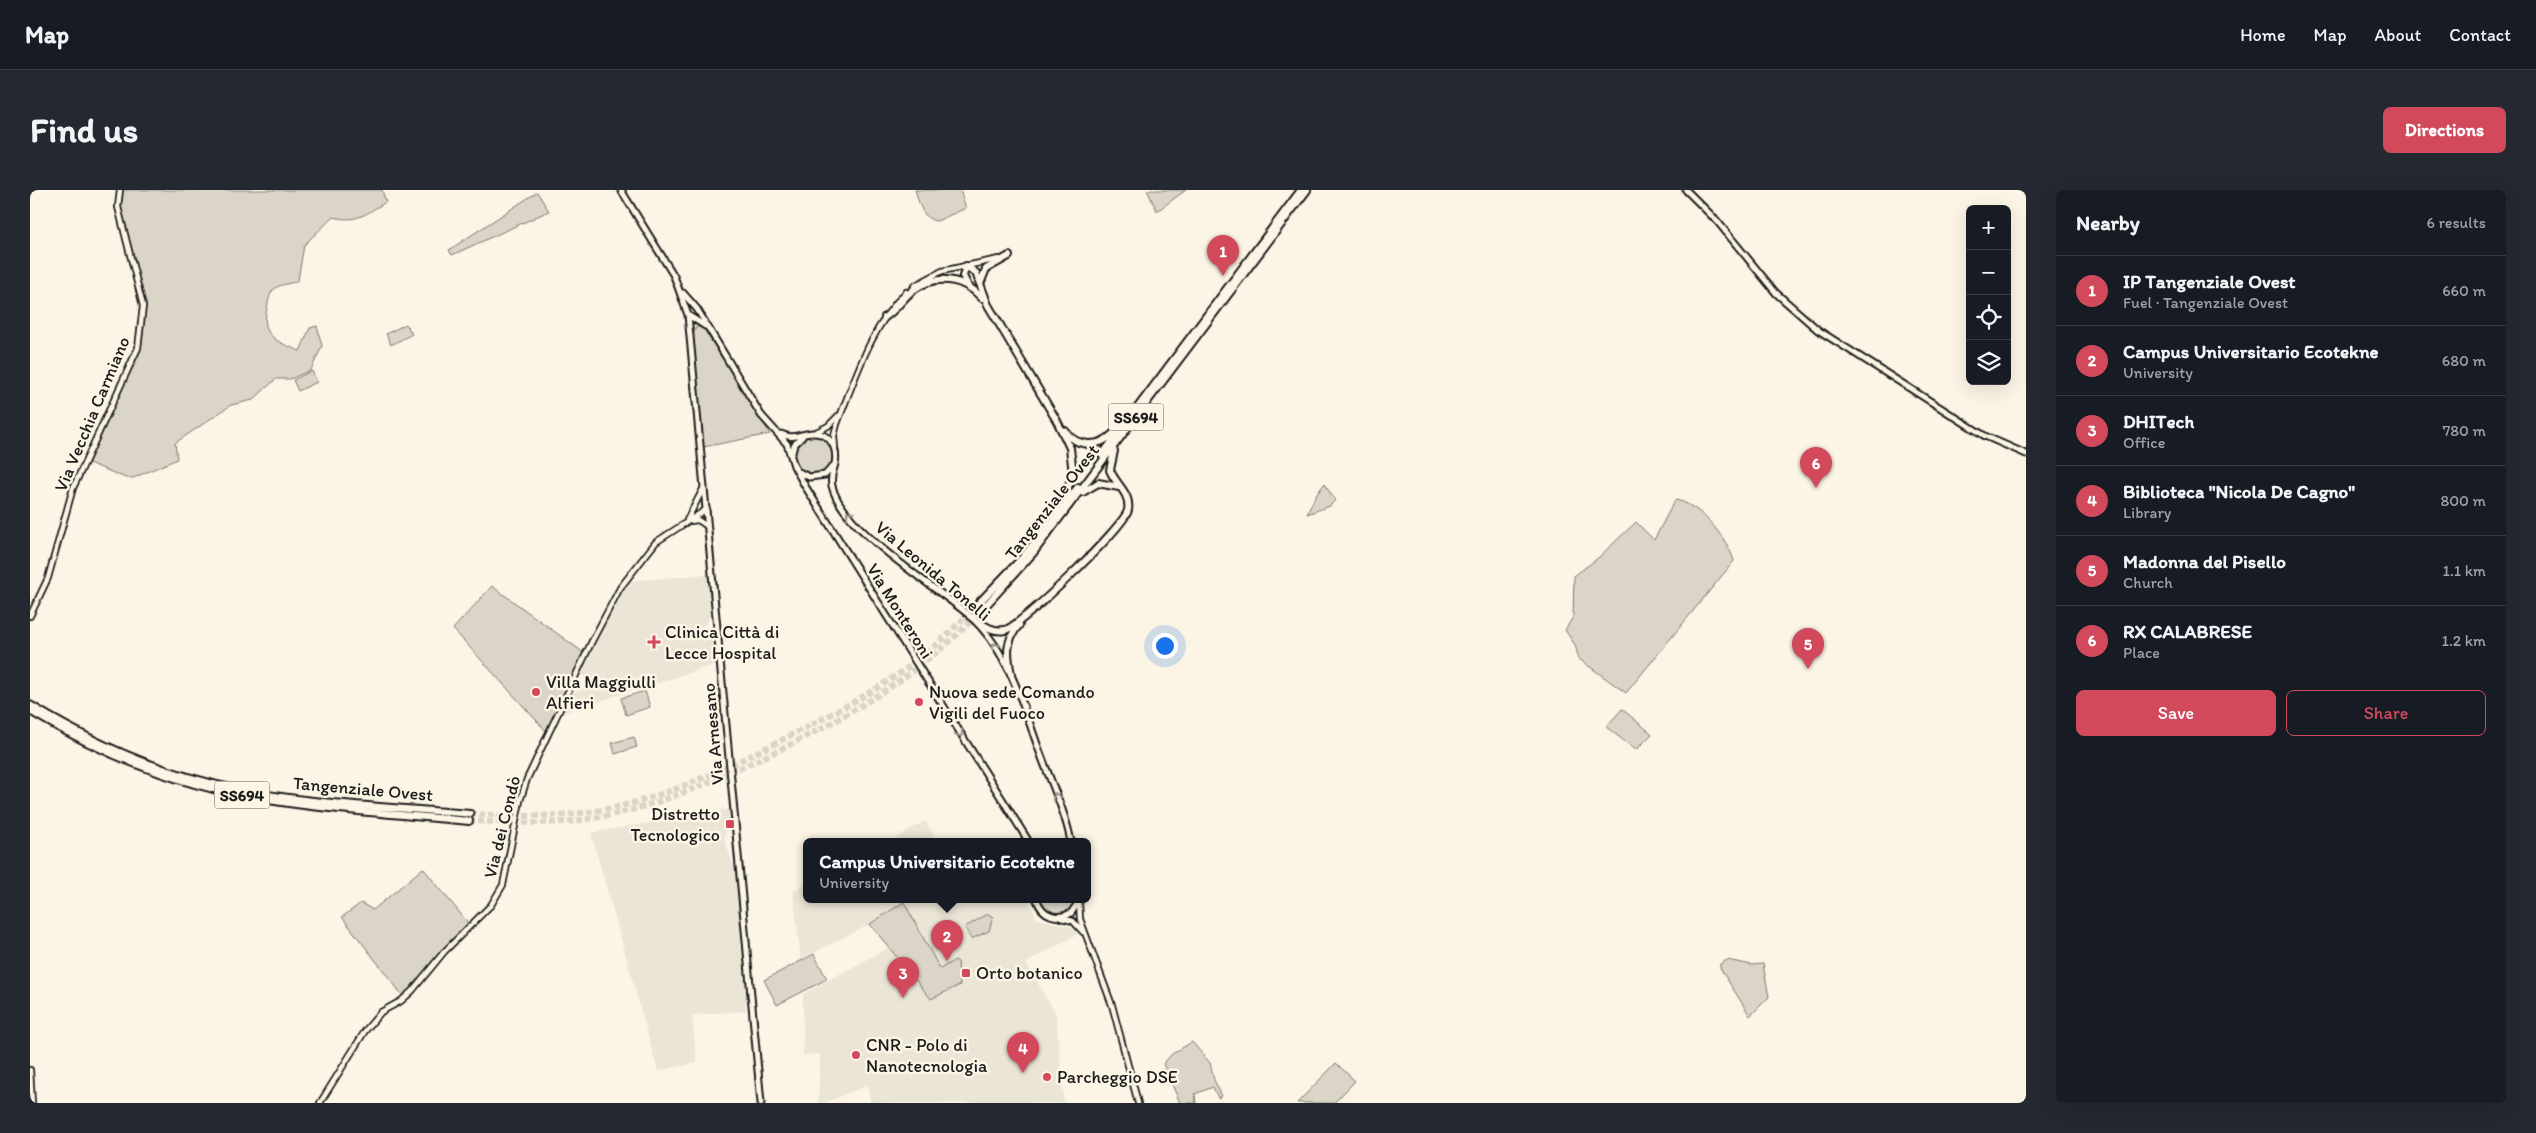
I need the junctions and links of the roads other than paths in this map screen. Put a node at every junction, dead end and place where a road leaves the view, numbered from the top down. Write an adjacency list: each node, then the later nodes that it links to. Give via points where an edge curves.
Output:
1 (120, 190): 36 (street, Via Vecchia Carmiano, via 118,207 143,306 138,348 73,488 48,578)
2 (621, 190): 11 (main road, Via Monteroni)
3 (1301, 190): 6 (highway, Tangenziale Ovest / SS694)
4 (1307, 190): 6 (highway, Tangenziale Ovest / SS694)
5 (1686, 190): 25 (main road, via 1717,221 1776,293 1803,319 1985,436)
6 (1286, 214): 18 (highway, Tangenziale Ovest / SS694)
7 (1009, 256): 8 (street); 10 (highway, via 986,269)
8 (966, 266): 9 (highway, via 963,276); 10 (highway, via 976,273); 15 (street, via 942,271 922,280 896,302)
9 (967, 284): 12 (highway); 15 (highway, via 950,279 926,283 912,291)
10 (980, 288): 12 (highway)
11 (681, 291): 13 (main road, Via Monteroni); 14 (main road, Via Monteroni)
12 (988, 305): 20 (highway)
13 (688, 315): 14 (main road, via 693,312); 16 (main road, Via Monteroni); 17 (main road, Via Monteroni)
14 (700, 315): 16 (main road, Via Monteroni)
15 (885, 317): 19 (street)
16 (706, 327): 17 (main road, via 698,325); 21 (main road, Via Monteroni, via 761,415)
17 (690, 332): 29 (main road, Via Arnesano)
18 (1148, 398): 20 (highway, via 1100,443 1079,443); 30 (highway, via 1147,407 1111,456 1110,470); 33 (highway, Tangenziale Ovest / SS694); 35 (highway, Tangenziale Ovest / SS694)
19 (843, 408): 22 (street, via 833,422); 24 (street, via 835,430)
20 (1057, 421): 35 (highway, via 1072,455 1072,481 1067,494)
21 (774, 430): 23 (main road, via 790,437); 26 (main road, Via Monteroni)
22 (812, 433): 23 (main road); 24 (main road, via 828,438)
23 (804, 435): 26 (main road, via 794,444)
24 (836, 452): 27 (main road)
25 (2026, 454)
26 (792, 455): 28 (main road, Via Monteroni)
27 (835, 464): 28 (main road, via 820,477 804,476); 37 (main road, Via Leonida Tonelli, one-way to 27, via 857,524 834,492)
28 (796, 469): 42 (main road, Via Monteroni, one-way to 42)
29 (704, 484): 31 (main road, Via Arnesano); 32 (street, Via dei Condò, via 699,500)
30 (1120, 487): 33 (highway, via 1104,482 1088,487); 38 (highway, via 1128,498 1124,521)
31 (707, 509): 32 (street, Via dei Condò); 34 (main road, Via Arnesano)
32 (686, 521): 34 (street, via 698,520 705,523); 51 (street, Via dei Condò, via 656,542 644,557 620,588 592,641 527,778 503,885 492,905 429,968 412,991 380,1012)
33 (1053, 527): 35 (highway, Tangenziale Ovest / SS694, via 1017,572 977,610)
34 (708, 530): 52 (main road, Via Arnesano)
35 (1030, 549)
36 (30, 616)
37 (970, 616): 38 (highway, via 995,631 1010,628); 39 (main road, Via Leonida Tonelli, one-way to 37, via 997,647)
38 (1022, 620): 39 (highway, via 1010,636)
39 (1011, 674): 43 (main road, Via Leonida Tonelli, one-way to 39)
40 (30, 706): 41 (highway, Tangenziale Ovest / SS694, via 110,749 208,782 270,795 470,818 282,802 220,790 161,774 107,752)
41 (30, 711)
42 (1026, 838)
43 (1070, 838)
44 (1040, 903): 47 (main road, via 1046,913)
45 (1078, 903): 47 (main road, via 1071,913)
46 (1080, 903): 48 (street, via 1079,914)
47 (1057, 917): 48 (street, via 1073,921)
48 (1085, 934): 53 (street, via 1112,1004)
49 (30, 1070): 50 (street)
50 (32, 1103)
51 (320, 1103)
52 (761, 1103)
53 (1138, 1103)

